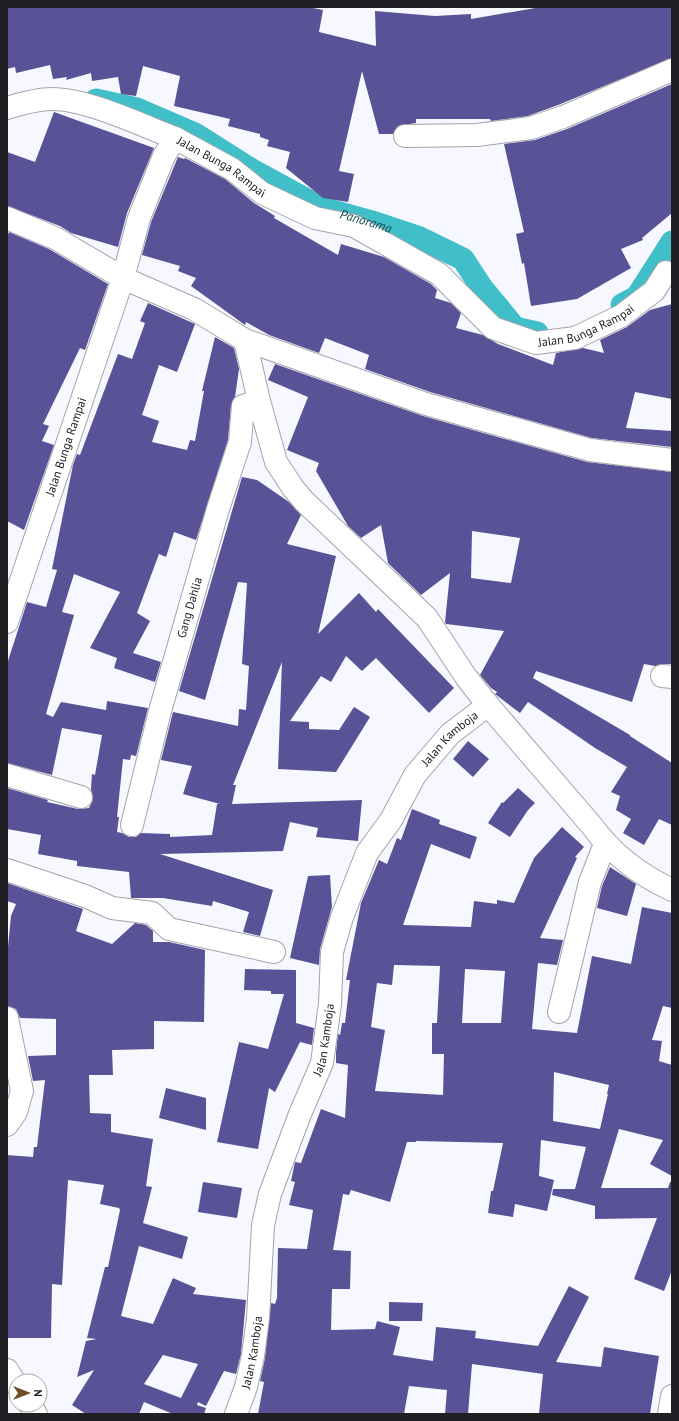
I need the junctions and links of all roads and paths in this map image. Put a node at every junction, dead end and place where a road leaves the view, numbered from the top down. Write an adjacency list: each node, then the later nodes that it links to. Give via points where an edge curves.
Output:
1 (672, 70): 3 (street, via 563,117 531,128 477,135)
2 (7, 108): 4 (street, via 53,99 82,104)
3 (404, 136)
4 (175, 138): 6 (street, Jalan Bunga Rampai, via 232,169 262,193 315,218 354,226 439,274 493,328 536,343 575,338 621,316 654,291); 7 (street, Jalan Bunga Rampai, via 164,156 139,218)
5 (7, 218): 7 (street, via 54,238)
6 (666, 272)
7 (124, 278): 8 (street, via 194,309); 11 (street, Jalan Bunga Rampai)
8 (245, 340): 9 (street); 10 (street, via 426,404 590,450)
9 (259, 401): 12 (street, via 276,462 293,488 427,618); 15 (street, Gang Dahlia, via 243,406 240,442 160,711)
10 (672, 460)
11 (7, 622)
12 (488, 705): 16 (street); 24 (street, Jalan Kamboja, via 450,734 414,775 391,820 367,853 342,917 332,952 330,1004 322,1064 270,1194 265,1218 253,1356 246,1387)
13 (7, 775): 14 (street)
14 (81, 797)
15 (132, 825)
16 (605, 844): 18 (street, via 635,870); 20 (street, via 590,882)
17 (7, 870): 19 (street, via 86,896 112,908 152,914 169,929)
18 (672, 890)
19 (274, 952)
20 (559, 1012)
21 (7, 1018): 22 (street, via 22,1091 16,1112)
22 (7, 1125)
23 (672, 1396): 25 (street)
24 (236, 1414)
25 (669, 1414)

